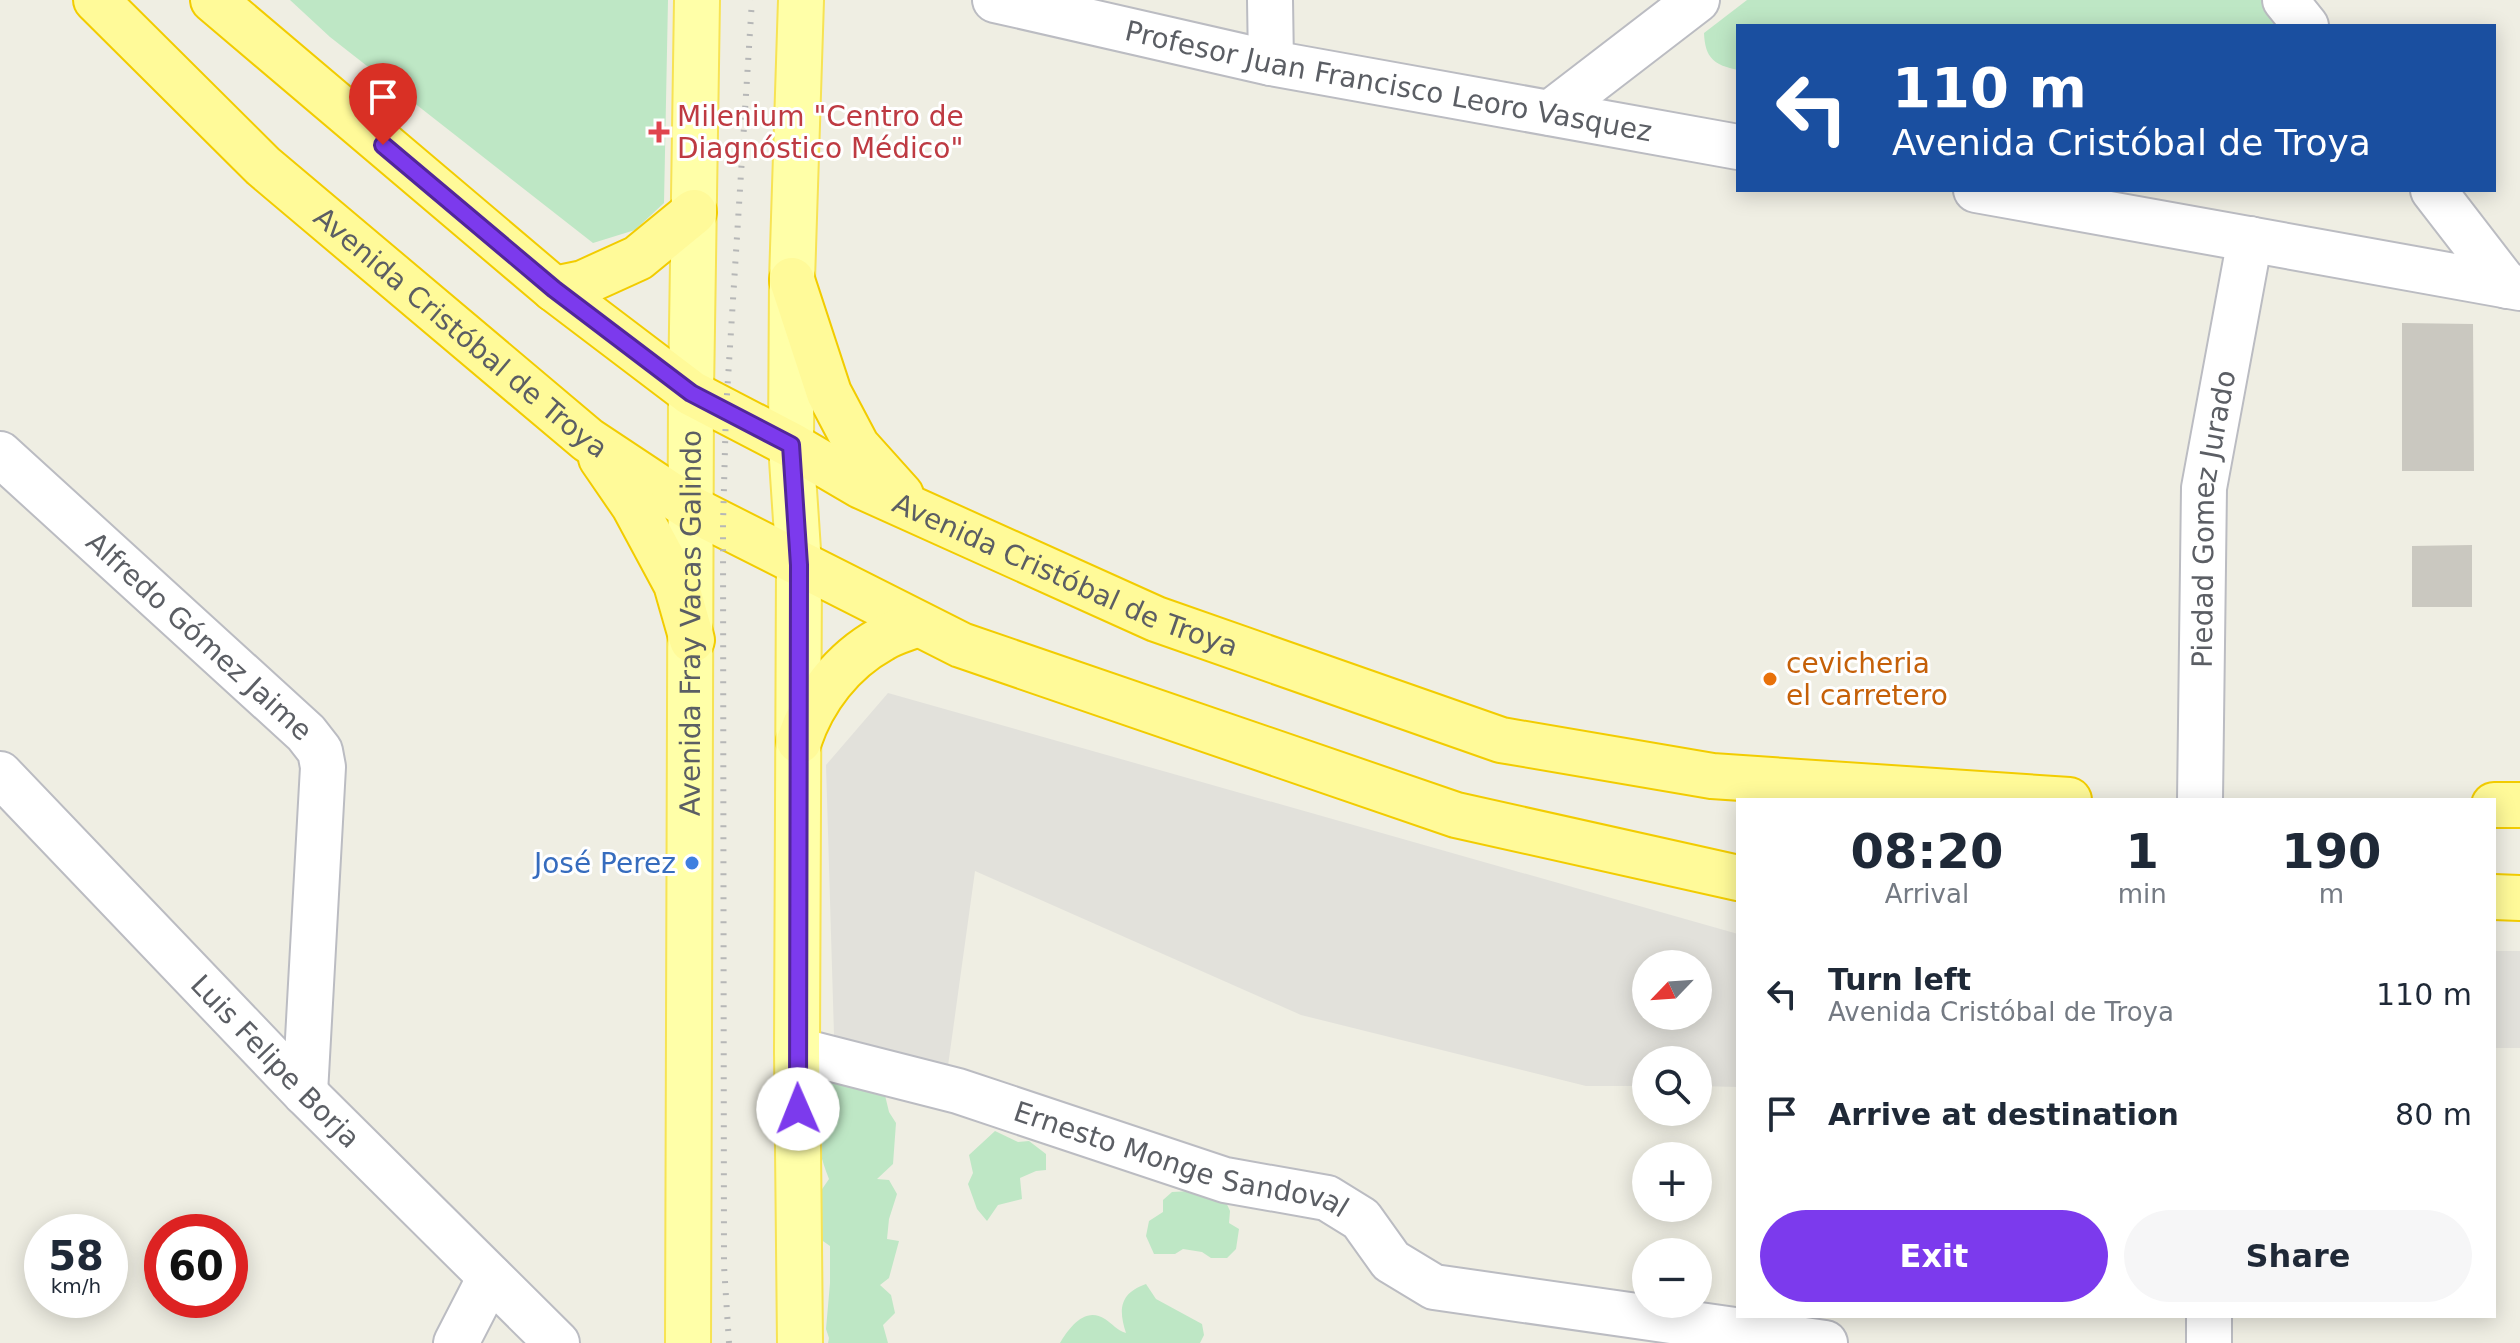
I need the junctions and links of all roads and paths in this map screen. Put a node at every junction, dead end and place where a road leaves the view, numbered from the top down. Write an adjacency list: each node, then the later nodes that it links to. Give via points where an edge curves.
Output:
1 (96, 0): 21 (highway, Avenida Cristóbal de Troya, via 263,166)
2 (213, 0): 19 (highway, Avenida Cristóbal de Troya)
3 (697, 0): 15 (main road, Avenida Fray Vacas Galindo)
4 (801, 0): 17 (main road)
5 (995, 0): 10 (street, Profesor Juan Francisco Leoro Vasquez)
6 (1270, 0): 10 (street)
7 (1697, 0): 11 (street)
8 (2285, 0): 9 (street)
9 (2304, 24)
10 (1271, 63): 11 (street, Profesor Juan Francisco Leoro Vasquez)
11 (1550, 113): 12 (street, Profesor Juan Francisco Leoro Vasquez)
12 (1736, 147)
13 (1987, 192): 16 (street)
14 (2435, 192): 18 (street)
15 (694, 212): 19 (highway, via 638,258 583,283); 20 (main road, Avenida Fray Vacas Galindo)
16 (2250, 239): 18 (street); 32 (street, Piedad Gomez Jurado, via 2204,488)
17 (792, 280): 22 (main road); 25 (highway, via 829,393 857,446)
18 (2514, 287)
19 (554, 289): 20 (highway, Avenida Cristóbal de Troya)
20 (691, 393): 22 (highway, Avenida Cristóbal de Troya); 24 (main road, Avenida Fray Vacas Galindo)
21 (588, 440): 24 (highway, Avenida Cristóbal de Troya); 28 (highway, via 634,506 676,584)
22 (791, 445): 25 (highway, Avenida Cristóbal de Troya); 26 (main road)
23 (0, 454): 39 (street, Alfredo Gómez Jaime, via 320,751)
24 (692, 509): 26 (highway, Avenida Cristóbal de Troya); 28 (main road, Avenida Fray Vacas Galindo)
25 (917, 511): 31 (highway, Avenida Cristóbal de Troya, via 1156,619 1501,740 1712,776)
26 (799, 565): 27 (highway, Avenida Cristóbal de Troya); 29 (main road)
27 (918, 624): 29 (highway, via 881,639 847,666 808,715); 35 (highway, Avenida Cristóbal de Troya, via 961,645 1456,815)
28 (692, 640): 42 (main road, Avenida Fray Vacas Galindo)
29 (799, 741): 38 (main road)
30 (0, 774): 39 (street, Luis Felipe Borja)
31 (2039, 798)
32 (2200, 798)
33 (2496, 805): 34 (highway)
34 (2520, 805)
35 (1736, 878)
36 (2496, 897): 37 (highway)
37 (2520, 898)
38 (797, 1050): 45 (main road); 46 (street, Ernesto Monge Sandoval, via 958,1091 1225,1180 1327,1198 1361,1219 1391,1261 1434,1287)
39 (305, 1093): 40 (street, Luis Felipe Borja)
40 (490, 1277): 43 (street); 44 (street, Luis Felipe Borja)
41 (2209, 1318): 47 (street)
42 (682, 1335)
43 (456, 1343)
44 (557, 1343)
45 (800, 1343)
46 (1825, 1343)
47 (2209, 1343)

